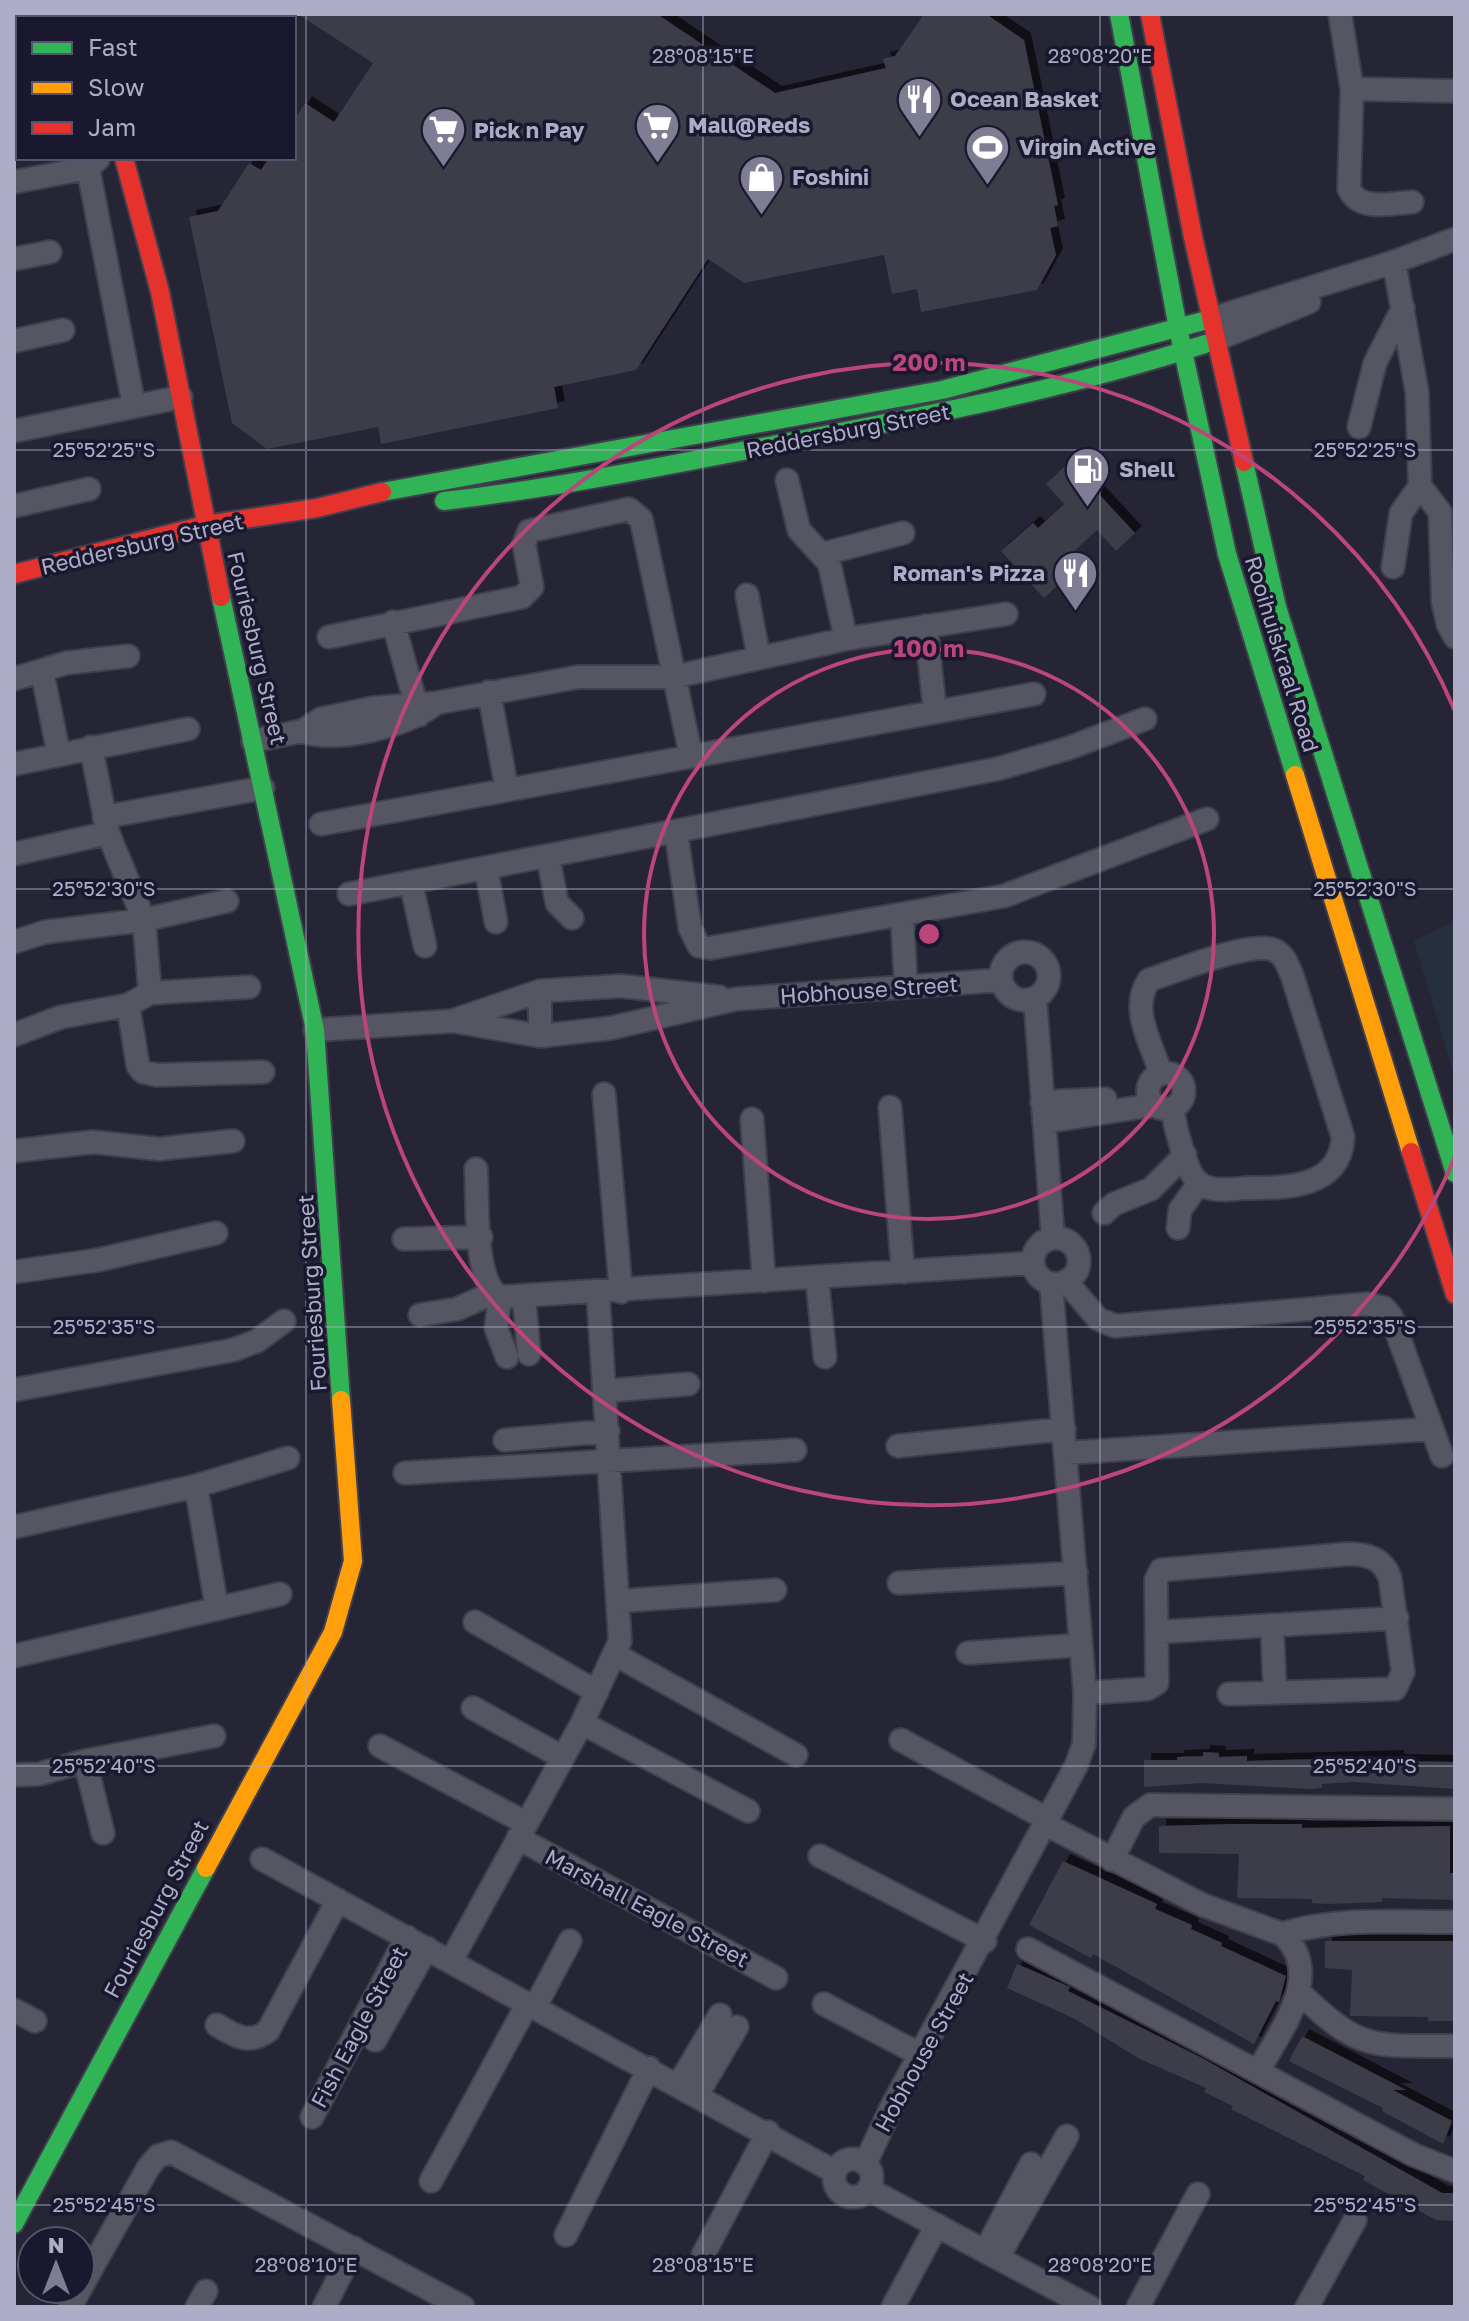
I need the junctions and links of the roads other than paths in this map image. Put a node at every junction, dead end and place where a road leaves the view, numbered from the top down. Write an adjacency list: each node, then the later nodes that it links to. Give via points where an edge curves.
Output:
1 (1119, 14): 17 (street, Rooihuiskraal Road)
2 (1150, 14): 19 (street, Rooihuiskraal Road)
3 (1340, 14): 4 (street)
4 (1352, 89): 5 (street); 10 (street, via 1353,197 1366,204)
5 (1455, 91)
6 (124, 160): 15 (street, Fouriesburg Street)
7 (140, 160): 15 (street, Fouriesburg Street)
8 (94, 163): 9 (street); 23 (street)
9 (14, 182)
10 (1412, 202)
11 (1455, 239): 14 (street, Reddersburg Street)
12 (50, 252): 13 (street)
13 (14, 259)
14 (1394, 262): 16 (street); 19 (street, Reddersburg Street, via 1329,280)
15 (160, 292): 22 (street, Fouriesburg Street)
16 (1403, 308): 24 (street, via 1375,363); 27 (street, via 1417,392)
17 (1178, 328): 19 (street, Reddersburg Street); 21 (street, Rooihuiskraal Road); 30 (street, Reddersburg Street, via 942,390)
18 (63, 330): 20 (street)
19 (1213, 330): 21 (street, Reddersburg Street); 101 (street, Rooihuiskraal Road, via 1277,607)
20 (14, 341)
21 (1185, 351): 30 (street, Reddersburg Street, via 948,413 576,483 392,506); 117 (street, Rooihuiskraal Road, via 1244,615)
22 (181, 397): 23 (street); 31 (street, Fouriesburg Street)
23 (134, 406): 25 (street)
24 (1359, 427)
25 (14, 431)
26 (787, 480): 33 (street, via 799,530)
27 (1420, 486): 34 (street, via 1401,513); 41 (street, via 1440,512 1443,602)
28 (89, 489): 29 (street)
29 (14, 506)
30 (317, 508): 31 (street, Reddersburg Street)
31 (205, 525): 35 (street, Reddersburg Street); 54 (street, Fouriesburg Street)
32 (903, 533): 33 (street)
33 (823, 554): 42 (street)
34 (1393, 567)
35 (14, 574)
36 (747, 595): 44 (street)
37 (1006, 614): 39 (street)
38 (393, 622): 40 (street); 46 (street, via 522,597 532,587 524,544 529,531 629,509 641,519); 50 (street)
39 (926, 626): 42 (street); 51 (street)
40 (329, 637)
41 (1455, 637)
42 (846, 639): 44 (street)
43 (128, 656): 45 (street)
44 (759, 658): 46 (street)
45 (42, 671): 47 (street); 56 (street)
46 (673, 677): 48 (street, via 578,677); 57 (street)
47 (14, 679)
48 (489, 692): 50 (street); 60 (street)
49 (1034, 694): 51 (street)
50 (423, 707): 54 (street, via 355,722 318,720 302,731)
51 (935, 712): 57 (street)
52 (1145, 719): 64 (street, via 997,769)
53 (188, 729): 55 (street)
54 (253, 741): 59 (street, Fouriesburg Street)
55 (91, 747): 56 (street); 63 (street)
56 (59, 755): 58 (street)
57 (691, 756): 60 (street)
58 (14, 764)
59 (263, 788): 63 (street); 86 (street, Fouriesburg Street)
60 (507, 790): 62 (street)
61 (1207, 819): 71 (street, via 1023,891)
62 (321, 824)
63 (106, 825): 65 (street); 73 (street)
64 (676, 832): 66 (street); 71 (street, via 690,928 699,946)
65 (14, 854)
66 (548, 857): 67 (street); 72 (street, via 557,903)
67 (486, 868): 68 (street); 74 (street)
68 (411, 883): 69 (street); 76 (street)
69 (349, 894)
70 (227, 901): 73 (street)
71 (902, 914): 79 (street)
72 (572, 918)
73 (144, 920): 75 (street, via 45,932); 81 (street)
74 (496, 922)
75 (14, 942)
76 (425, 946)
77 (1001, 980): 79 (street, Hobhouse Street); 82 (street, via 1016,998); 82 (street, via 1012,956 1036,955 1049,977)
78 (249, 987): 81 (street)
79 (906, 987): 83 (street, Hobhouse Street)
80 (540, 991): 83 (street, Hobhouse Street, via 621,986); 85 (street, Hobhouse Street); 88 (street)
81 (150, 993): 84 (street)
82 (1035, 998): 94 (street)
83 (736, 999): 88 (street, Hobhouse Street, via 611,1028)
84 (128, 1005): 87 (street, via 61,1017); 89 (street, via 136,1060 143,1072)
85 (453, 1021): 86 (street, Hobhouse Street); 88 (street, Hobhouse Street)
86 (315, 1030): 208 (street, Fouriesburg Street, via 353,1516 353,1561 345,1600 333,1632)
87 (14, 1035)
88 (540, 1036)
89 (263, 1072)
90 (1161, 1074): 92 (street, via 1153,1079); 92 (street, via 1175,1076 1183,1086 1182,1100); 102 (street, via 1140,1012 1141,991 1149,980 1253,948 1273,949 1284,957 1343,1137 1342,1151 1331,1169 1294,1188 1215,1189)
91 (604, 1094): 115 (street)
92 (1158, 1102): 94 (street, via 1083,1102); 99 (street)
93 (890, 1107): 111 (street)
94 (1043, 1112): 107 (street)
95 (752, 1119): 113 (street)
96 (622, 1135): 115 (street)
97 (233, 1141): 98 (street, via 159,1149 93,1142)
98 (14, 1151)
99 (1185, 1155): 102 (street); 103 (street, via 1151,1189)
100 (476, 1169): 106 (street)
101 (1455, 1173)
102 (1199, 1183): 104 (street, via 1180,1210)
103 (1104, 1213)
104 (1178, 1228)
105 (216, 1233): 110 (street, via 98,1260)
106 (481, 1237): 108 (street); 118 (street, via 483,1270)
107 (1053, 1238): 109 (street, via 1036,1249); 114 (street, Hobhouse Street, via 1068,1242 1078,1254 1077,1269)
108 (404, 1239)
109 (1033, 1263): 111 (street); 114 (street, via 1039,1276)
110 (14, 1272)
111 (903, 1272): 112 (street)
112 (817, 1278): 113 (street); 122 (street)
113 (764, 1281): 115 (street)
114 (1059, 1282): 126 (street, Hobhouse Street); 127 (street, via 1098,1319 1115,1326 1367,1304 1384,1308)
115 (628, 1291): 116 (street)
116 (598, 1293): 119 (street); 125 (street)
117 (1455, 1294)
118 (497, 1295): 119 (street); 119 (street, via 495,1317 518,1355); 120 (street)
119 (524, 1298)
120 (420, 1315)
121 (284, 1321): 124 (street, via 257,1341 225,1352)
122 (825, 1357)
123 (688, 1384): 125 (street)
124 (14, 1390)
125 (605, 1391): 129 (street)
126 (1064, 1429): 130 (street); 132 (street, Hobhouse Street)
127 (1432, 1429): 132 (street); 133 (street)
128 (505, 1440): 129 (street)
129 (609, 1445): 131 (street); 134 (street); 136 (street); 143 (street)
130 (898, 1446)
131 (795, 1450)
132 (1066, 1453): 139 (street, Hobhouse Street)
133 (1442, 1456)
134 (449, 1457)
135 (288, 1458): 137 (street)
136 (405, 1473)
137 (196, 1486): 138 (street); 144 (street)
138 (14, 1527)
139 (1076, 1573): 140 (street); 149 (street, Hobhouse Street)
140 (899, 1583)
141 (775, 1590): 143 (street)
142 (280, 1594): 144 (street)
143 (620, 1601): 151 (street)
144 (217, 1609): 152 (street)
145 (1397, 1618): 147 (street); 148 (street, via 1383,1564 1348,1554 1161,1570 1156,1580); 155 (street, via 1403,1672 1395,1689)
146 (475, 1622): 153 (street)
147 (1272, 1625): 148 (street); 155 (street)
148 (1158, 1632): 154 (street, via 1159,1678 1153,1687)
149 (1081, 1645): 150 (street); 154 (street, Hobhouse Street)
150 (968, 1653)
151 (616, 1655): 153 (street); 162 (street)
152 (14, 1656)
153 (597, 1692): 158 (street)
154 (1085, 1693): 168 (street, Hobhouse Street, via 1084,1744)
155 (1275, 1693): 156 (street)
156 (1229, 1694)
157 (473, 1708): 163 (street)
158 (582, 1723): 163 (street); 167 (street)
159 (214, 1736): 164 (street)
160 (901, 1740): 168 (street)
161 (380, 1746): 169 (street, Marshall Eagle Street)
162 (796, 1755)
163 (562, 1757): 169 (street)
164 (85, 1761): 165 (street); 170 (street)
165 (14, 1775)
166 (1455, 1809): 173 (street, via 1150,1805 1134,1817)
167 (748, 1811)
168 (1048, 1823): 173 (street); 179 (street, Hobhouse Street)
169 (522, 1831): 182 (street); 183 (street, Marshall Eagle Street)
170 (103, 1833)
171 (820, 1856): 179 (street)
172 (262, 1859): 174 (street, Fish Eagle Street)
173 (1112, 1860): 176 (street, via 1203,1905)
174 (338, 1900): 177 (street, Fish Eagle Street); 190 (street, via 268,2031 244,2039)
175 (1455, 1922): 176 (street, via 1347,1922)
176 (1282, 1934): 184 (street, via 1297,1953)
177 (407, 1937): 180 (street, Fish Eagle Street); 197 (street, Fish Eagle Street)
178 (570, 1941): 186 (street)
179 (985, 1941): 193 (street, Hobhouse Street)
180 (427, 1948): 182 (street, Fish Eagle Street); 191 (street)
181 (1028, 1949): 195 (street)
182 (451, 1961): 186 (street, Fish Eagle Street)
183 (776, 1978)
184 (1300, 1993): 192 (street, via 1340,2030 1370,2044); 195 (street)
185 (824, 2004): 193 (street)
186 (532, 2005): 194 (street, Fish Eagle Street); 204 (street)
187 (14, 2010): 188 (street)
188 (35, 2021)
189 (728, 2021): 196 (street)
190 (217, 2025)
191 (375, 2040)
192 (1455, 2046)
193 (921, 2055): 200 (street, Hobhouse Street)
194 (649, 2068): 196 (street, Fish Eagle Street); 210 (street)
195 (1259, 2070): 202 (street, via 1414,2155)
196 (688, 2090): 198 (street, Fish Eagle Street)
197 (312, 2117)
198 (768, 2132): 203 (street, Fish Eagle Street); 213 (street)
199 (1067, 2136): 212 (street)
200 (865, 2164): 203 (street, via 848,2160); 205 (street, via 872,2176)
201 (1031, 2164): 212 (street)
202 (1455, 2171)
203 (835, 2172): 205 (street, Fish Eagle Street, via 835,2185 844,2195 857,2196)
204 (431, 2181)
205 (868, 2189): 209 (street, Fish Eagle Street)
206 (1198, 2194): 220 (street)
207 (1355, 2220): 221 (street)
208 (14, 2224)
209 (937, 2225): 212 (street, Fish Eagle Street); 218 (street)
210 (566, 2235)
211 (354, 2248): 215 (street, via 192,2161 164,2153 148,2168); 216 (street); 217 (street)
212 (992, 2254): 214 (street, Fish Eagle Street)
213 (703, 2255)
214 (1053, 2298): 219 (street, Fish Eagle Street)
215 (70, 2307)
216 (324, 2307)
217 (463, 2307)
218 (893, 2307)
219 (1090, 2307)
220 (1138, 2307)
221 (1307, 2307)

